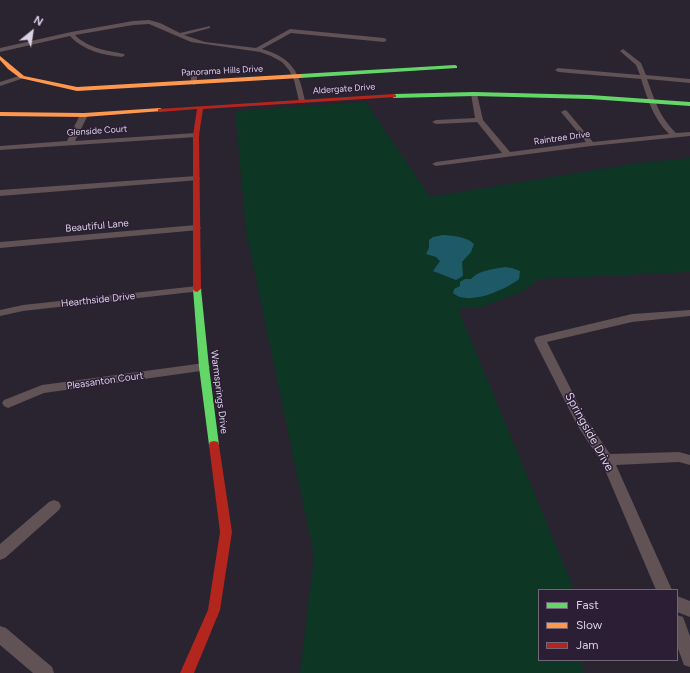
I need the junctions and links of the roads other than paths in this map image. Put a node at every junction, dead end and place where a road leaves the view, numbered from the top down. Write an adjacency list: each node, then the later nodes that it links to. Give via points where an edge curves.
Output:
1 (208, 27): 3 (street)
2 (71, 34): 3 (street, via 151,22); 5 (street); 8 (street, via 90,49)
3 (179, 35): 6 (street, via 203,44)
4 (384, 40): 6 (street, via 290,31)
5 (0, 50)
6 (256, 50): 14 (street, via 284,60)
7 (623, 51): 15 (street, via 639,64)
8 (122, 55)
9 (0, 57): 13 (street, Panorama Hills Drive)
10 (455, 67): 14 (street, Panorama Hills Drive)
11 (558, 70): 15 (street)
12 (194, 72): 17 (street)
13 (22, 77): 17 (street, Panorama Hills Drive, via 77,89); 18 (street)
14 (296, 77): 17 (street, Panorama Hills Drive); 20 (street)
15 (643, 77): 16 (street); 21 (street)
16 (690, 81)
17 (194, 83)
18 (0, 84)
19 (474, 94): 20 (street, Aldergate Drive); 21 (street, Aldergate Drive); 27 (street)
20 (302, 101): 23 (street, Aldergate Drive)
21 (651, 101): 22 (street, Aldergate Drive); 31 (street, via 663,124)
22 (690, 104)
23 (200, 108): 26 (street, Aldergate Drive); 30 (street, Warmsprings Drive)
24 (565, 112): 33 (street)
25 (0, 114): 26 (street, Aldergate Drive)
26 (84, 115): 32 (street)
27 (479, 120): 28 (street); 35 (street)
28 (436, 122)
29 (690, 134): 31 (street, Raintree Drive)
30 (196, 135): 32 (street, Glenside Court); 37 (street, Warmsprings Drive)
31 (674, 135): 33 (street, Raintree Drive)
32 (70, 143): 34 (street, Glenside Court)
33 (591, 144): 35 (street, Raintree Drive)
34 (1, 149)
35 (508, 155): 36 (street, Raintree Drive)
36 (436, 164)
37 (196, 178): 38 (street); 39 (street, Warmsprings Drive)
38 (0, 193)
39 (196, 228): 40 (street, Beautiful Lane); 41 (street, Warmsprings Drive)
40 (0, 245)
41 (197, 289): 42 (street, Hearthside Drive, via 23,308); 44 (street, Warmsprings Drive)
42 (0, 313)
43 (690, 313): 46 (street, Springside Drive, via 632,318 540,340 582,422)
44 (204, 367): 45 (street, Pleasanton Court, via 42,389); 57 (street, Warmsprings Drive, via 226,532 214,610)
45 (8, 403)
46 (607, 460): 47 (street, via 679,457); 50 (street, Springside Drive)
47 (690, 460)
48 (54, 506): 49 (street)
49 (0, 553)
50 (664, 589)
51 (678, 604): 52 (street)
52 (690, 609)
53 (678, 626): 55 (street)
54 (0, 634): 56 (street)
55 (690, 659)
56 (46, 673)
57 (187, 673)

